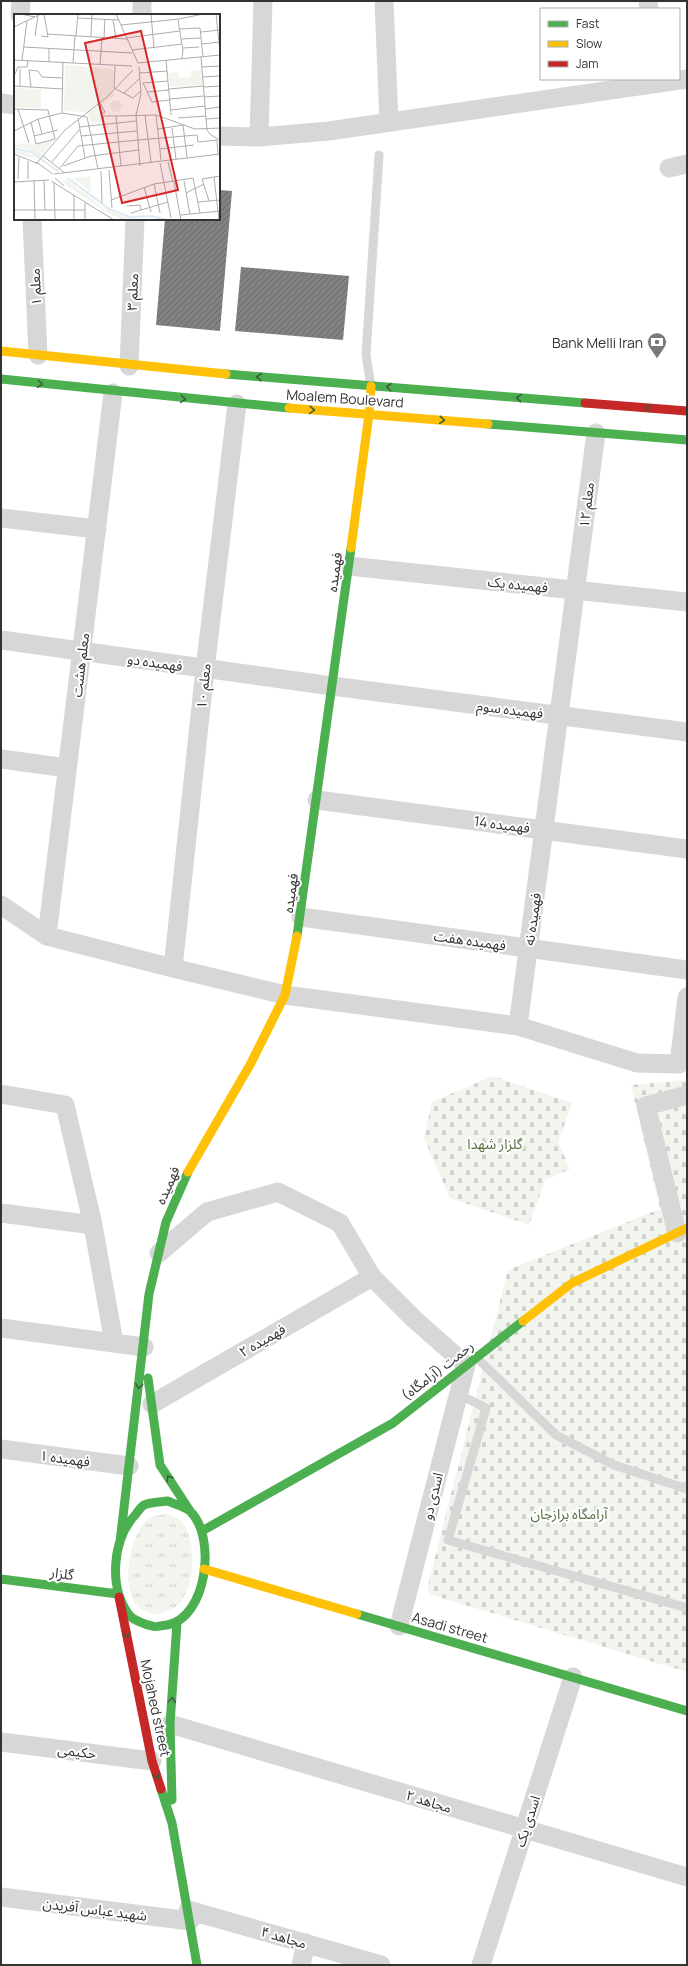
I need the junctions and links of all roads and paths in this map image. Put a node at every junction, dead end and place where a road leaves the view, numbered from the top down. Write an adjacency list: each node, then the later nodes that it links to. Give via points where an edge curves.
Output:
1 (21, 1): 5 (street)
2 (142, 1): 6 (street)
3 (263, 1): 13 (street)
4 (384, 1): 11 (street)
5 (20, 14)
6 (142, 14)
7 (672, 80): 8 (street)
8 (656, 81): 11 (street)
9 (1, 103): 10 (street)
10 (14, 105)
11 (389, 122): 13 (street)
12 (220, 136): 13 (street)
13 (259, 137)
14 (379, 155): 21 (lane, via 366,355)
15 (32, 220): 18 (street, معلم ۱)
16 (135, 220): 19 (street, معلم ۳)
17 (1, 351): 18 (street, Moalem Boulevard)
18 (38, 355): 19 (street, Moalem Boulevard)
19 (129, 366): 21 (street, Moalem Boulevard, one-way to 19)
20 (1, 380): 22 (street, Moalem Boulevard, one-way to 22)
21 (371, 386): 24 (street, Moalem Boulevard, one-way to 21); 25 (street, فهمیده)
22 (113, 393): 23 (street, Moalem Boulevard, one-way to 23); 29 (street, معلم هشت)
23 (237, 404): 25 (street, Moalem Boulevard, one-way to 25); 35 (street, معلم ۱۰)
24 (687, 411)
25 (369, 414): 26 (street, Moalem Boulevard, one-way to 26); 30 (street, فهمیده)
26 (596, 432): 27 (street, Moalem Boulevard); 31 (street, معلم ۱۲)
27 (687, 440)
28 (1, 518): 29 (street)
29 (97, 530): 34 (street, معلم هشت)
30 (349, 566): 31 (street, فهمیده یک); 36 (street, فهمیده)
31 (576, 584): 32 (street, فهمیده یک); 37 (street, فهمیده نه)
32 (687, 602)
33 (1, 640): 34 (street, فهمیده دو)
34 (82, 651): 35 (street, فهمیده دو); 40 (street, معلم هشت)
35 (205, 668): 36 (street, فهمیده دو); 48 (street, معلم ۱۰)
36 (332, 686): 37 (street, فهمیده سوم); 41 (street, فهمیده)
37 (558, 716): 38 (street, فهمیده سوم); 42 (street, فهمیده نه)
38 (687, 732)
39 (1, 759): 40 (street)
40 (68, 768): 46 (street, معلم هشت)
41 (317, 800): 42 (street, فهمیده 14); 45 (street, فهمیده)
42 (543, 830): 43 (street, فهمیده 14); 47 (street, فهمیده نه)
43 (687, 849)
44 (1, 905): 46 (street)
45 (301, 916): 47 (street, فهمیده هفت); 50 (street, فهمیده)
46 (47, 936): 48 (street)
47 (528, 948): 49 (street, فهمیده هفت); 52 (street, فهمیده نه)
48 (173, 968): 50 (street)
49 (687, 970)
50 (285, 994): 52 (street); 58 (street, فهمیده, via 251,1063 193,1162 166,1222)
51 (687, 997): 52 (street, via 679,1064 637,1063)
52 (518, 1026)
53 (1, 1094): 56 (street, via 65,1105)
54 (687, 1095): 57 (street, via 646,1106)
55 (1, 1213): 56 (street)
56 (93, 1225): 61 (street)
57 (682, 1231): 63 (street, رحمت (آرامگاه), via 572,1283)
58 (159, 1253): 59 (street, via 207,1212 278,1192 340,1223); 62 (street, فهمیده, via 149,1294)
59 (372, 1277): 63 (street, via 414,1319); 65 (street, فهمیده ۲)
60 (1, 1328): 61 (street)
61 (114, 1343): 62 (street)
62 (144, 1347): 65 (street); 67 (street, one-way to 67)
63 (471, 1361): 64 (street, اسدی دو); 68 (lane, via 556,1435 614,1465); 70 (street, رحمت (آرامگاه), via 393,1423)
64 (458, 1394): 75 (lane, via 486,1408 448,1540); 77 (street, اسدی دو)
65 (152, 1404): 69 (street, one-way to 65, via 160,1465)
66 (1, 1449): 67 (street, فهمیده ۱)
67 (129, 1466): 71 (street)
68 (687, 1489)
69 (190, 1511): 70 (street); 71 (street, via 168,1501 144,1505 127,1522)
70 (202, 1531): 72 (street)
71 (120, 1542): 74 (street, via 116,1577)
72 (204, 1569): 76 (street, via 194,1606); 77 (street, Asadi street)
73 (1, 1578): 74 (street, گلزار)
74 (119, 1596): 76 (street, via 131,1617 136,1620 153,1627); 82 (street, Mojahed street, one-way to 82)
75 (687, 1608)
76 (178, 1623): 80 (street, Mojahed street, one-way to 76)
77 (399, 1626): 78 (street, Asadi street)
78 (573, 1677): 79 (street, Asadi street); 84 (street, اسدی یک)
79 (687, 1711)
80 (170, 1724): 83 (street, Mojahed street); 84 (street, مجاهد ۲)
81 (1, 1742): 82 (street, حکیمی)
82 (152, 1761): 83 (street, Mojahed street, one-way to 83)
83 (172, 1823): 87 (street, Mojahed street)
84 (524, 1829): 85 (street, مجاهد ۲); 92 (street, اسدی یک)
85 (687, 1877)
86 (1, 1896): 87 (street, شهید عباس آفریدن)
87 (189, 1915): 88 (street, مجاهد ۴); 89 (street, Mojahed street)
88 (306, 1943): 90 (street); 91 (street, مجاهد ۴)
89 (198, 1965)
90 (301, 1965)
91 (381, 1965)
92 (481, 1965)

